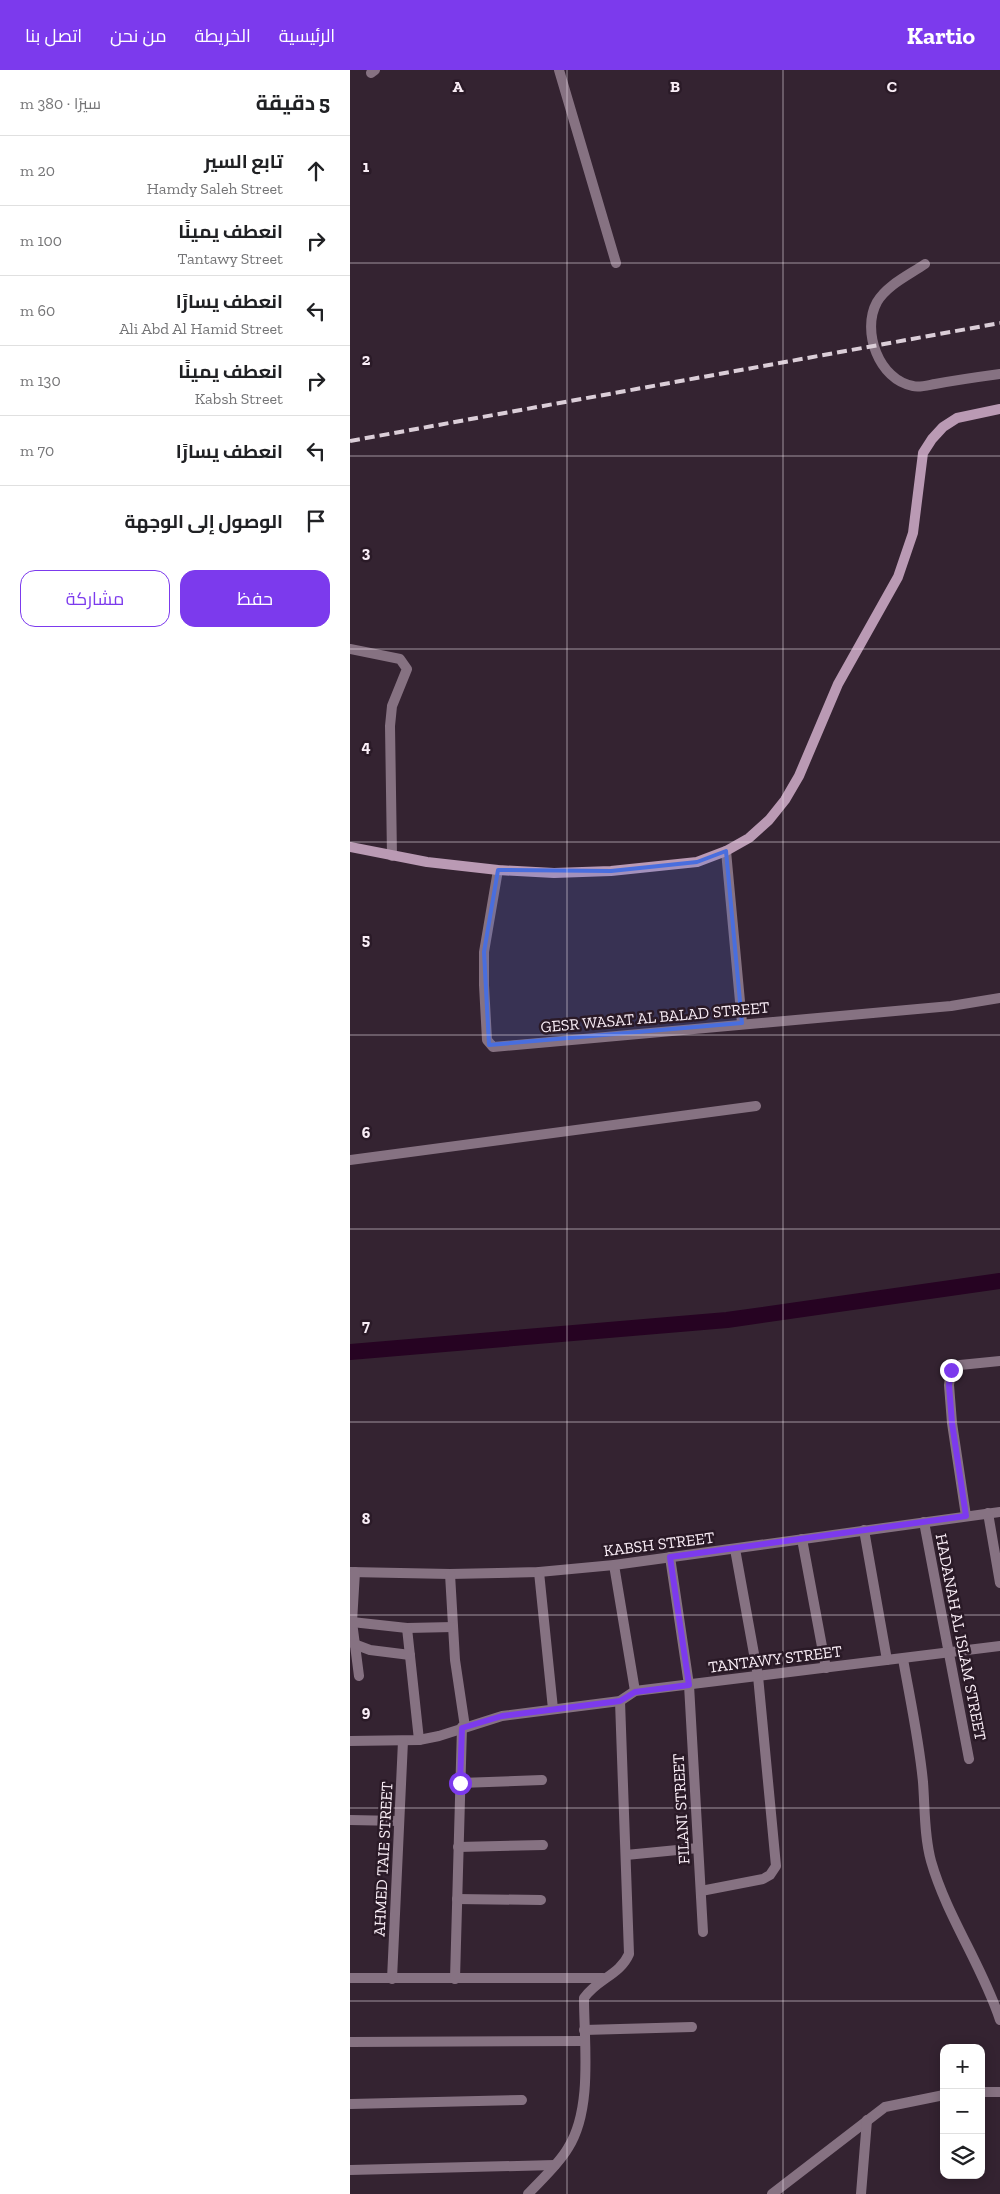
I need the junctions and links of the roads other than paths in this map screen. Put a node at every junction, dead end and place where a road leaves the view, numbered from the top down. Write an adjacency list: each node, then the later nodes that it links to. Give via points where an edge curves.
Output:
1 (559, 70): 2 (street)
2 (616, 263)
3 (925, 264): 4 (street, via 887,290 877,303 871,333 882,366 896,380 914,387)
4 (1000, 374)
5 (1000, 409): 8 (street, via 957,418 932,439 924,453 913,532 898,577 838,684 786,800 748,838)
6 (350, 649): 9 (street, via 400,659 407,669 392,706 390,726)
7 (350, 848): 9 (street)
8 (726, 851): 10 (street, via 697,862 611,871 554,873); 12 (street)
9 (392, 856): 10 (street)
10 (498, 870): 12 (street, GESR WASAT AL BALAD STREET, via 484,952 489,1045 498,1047)
11 (1000, 998): 12 (street, GESR WASAT AL BALAD STREET, via 951,1006)
12 (742, 1023)
13 (756, 1106): 14 (street)
14 (350, 1160)
15 (1000, 1361): 18 (street, via 960,1364 951,1370 952,1423)
16 (1000, 1512): 17 (street, KABSH STREET)
17 (988, 1513): 18 (street, KABSH STREET); 28 (street)
18 (966, 1516): 19 (street, KABSH STREET)
19 (924, 1522): 20 (street, KABSH STREET); 34 (street, HADANAH AL ISLAM STREET)
20 (864, 1530): 21 (street, KABSH STREET); 37 (street)
21 (802, 1539): 22 (street, KABSH STREET); 38 (street)
22 (735, 1549): 23 (street, KABSH STREET); 40 (street)
23 (670, 1557): 24 (street, KABSH STREET); 41 (street, FILANI STREET)
24 (614, 1565): 26 (street, KABSH STREET); 42 (street)
25 (352, 1572): 27 (street, KABSH STREET); 29 (street)
26 (539, 1572): 27 (street, KABSH STREET); 44 (street)
27 (450, 1574): 30 (street)
28 (1000, 1583)
29 (352, 1622): 31 (street); 33 (street)
30 (452, 1627): 31 (street); 45 (street)
31 (407, 1628): 35 (street)
32 (1000, 1646): 34 (street, TANTAWY STREET)
33 (353, 1648): 35 (street); 39 (street)
34 (949, 1653): 36 (street, TANTAWY STREET); 49 (street, HADANAH AL ISLAM STREET)
35 (410, 1655): 46 (street)
36 (903, 1658): 37 (street, TANTAWY STREET); 66 (street, via 918,1744 930,1859 943,1896 979,1968)
37 (887, 1660): 38 (street, TANTAWY STREET)
38 (826, 1668): 40 (street, TANTAWY STREET)
39 (359, 1676)
40 (758, 1676): 41 (street, TANTAWY STREET); 58 (street, via 776,1866 763,1879)
41 (689, 1685): 42 (street, TANTAWY STREET); 56 (street, FILANI STREET)
42 (635, 1692): 43 (street, TANTAWY STREET)
43 (620, 1701): 44 (street, TANTAWY STREET); 57 (street)
44 (553, 1709): 45 (street, TANTAWY STREET, via 502,1716)
45 (463, 1727): 46 (street, TANTAWY STREET); 51 (street)
46 (419, 1740): 48 (street, TANTAWY STREET)
47 (350, 1741): 48 (street, TANTAWY STREET)
48 (403, 1741): 53 (street, AHMED TAIE STREET)
49 (969, 1758)
50 (542, 1780): 51 (street)
51 (460, 1783): 55 (street)
52 (350, 1820): 53 (street)
53 (399, 1821): 64 (street, AHMED TAIE STREET)
54 (543, 1845): 55 (street)
55 (458, 1846): 59 (street)
56 (698, 1848): 57 (street); 58 (street, FILANI STREET)
57 (626, 1855): 63 (street, via 629,1954 619,1970)
58 (701, 1891): 61 (street, FILANI STREET)
59 (457, 1899): 60 (street); 65 (street)
60 (541, 1900)
61 (703, 1932)
62 (350, 1978): 64 (street)
63 (603, 1978): 65 (street); 68 (street, via 584,1998)
64 (392, 1979): 65 (street)
65 (454, 1980)
66 (1000, 2020)
67 (692, 2027): 68 (street)
68 (584, 2036): 69 (street); 76 (street, via 583,2107 568,2149)
69 (350, 2042)
70 (985, 2092): 71 (street)
71 (1000, 2092)
72 (940, 2096): 75 (street, via 884,2107)
73 (522, 2100): 74 (street)
74 (350, 2104)
75 (867, 2120): 79 (street); 80 (street)
76 (555, 2165): 77 (street); 78 (street)
77 (350, 2170)
78 (528, 2194)
79 (772, 2194)
80 (861, 2194)

